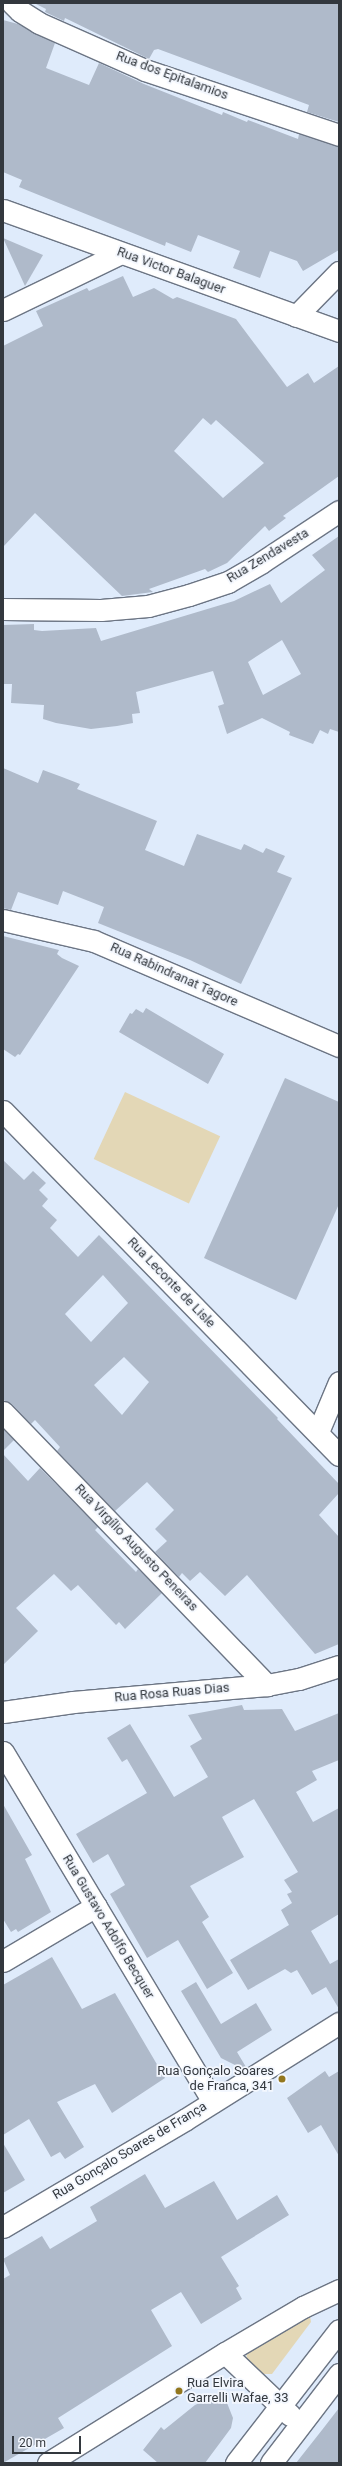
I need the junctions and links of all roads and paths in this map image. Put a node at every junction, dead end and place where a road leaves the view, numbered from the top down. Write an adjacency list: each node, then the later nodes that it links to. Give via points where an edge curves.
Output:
1 (12, 3): 2 (street, Rua dos Epitalamios, via 39,23 145,70)
2 (339, 135)
3 (3, 210): 4 (street, Rua Victor Balaguer)
4 (121, 253): 6 (street); 7 (street, Rua Victor Balaguer)
5 (339, 272): 7 (street)
6 (3, 310)
7 (296, 316): 8 (street, Rua Victor Balaguer)
8 (339, 331)
9 (339, 511): 10 (street, Rua Zendavesta, via 228,582 189,595 148,606 101,610)
10 (3, 609)
11 (3, 920): 12 (street, Rua Rabindranat Tagore, via 94,940)
12 (339, 1046)
13 (3, 1111): 16 (street, Rua Leconte de Lisle)
14 (339, 1382): 16 (street)
15 (3, 1412): 19 (street, Rua Virgílio Augusto Peneiras)
16 (318, 1432): 17 (street, Rua Leconte de Lisle)
17 (339, 1455)
18 (339, 1666): 19 (street, Rua Rosa Ruas Dias, via 299,1679)
19 (267, 1685): 20 (street, Rua Rosa Ruas Dias, via 96,1700)
20 (3, 1712)
21 (3, 1752): 22 (street, Rua Gustavo Adolfo Becquer)
22 (96, 1906): 23 (street); 25 (street, Rua Gustavo Adolfo Becquer)
23 (3, 1961)
24 (339, 2024): 25 (street, Rua Gonçalo Soares de França)
25 (213, 2102): 26 (street, Rua Gonçalo Soares de França)
26 (3, 2227)
27 (339, 2290): 29 (street, via 303,2307)
28 (339, 2330): 31 (street)
29 (225, 2353): 31 (street); 33 (street)
30 (339, 2374): 32 (street)
31 (280, 2406): 32 (street); 34 (street)
32 (300, 2424): 35 (street)
33 (48, 2463)
34 (236, 2463)
35 (271, 2463)

